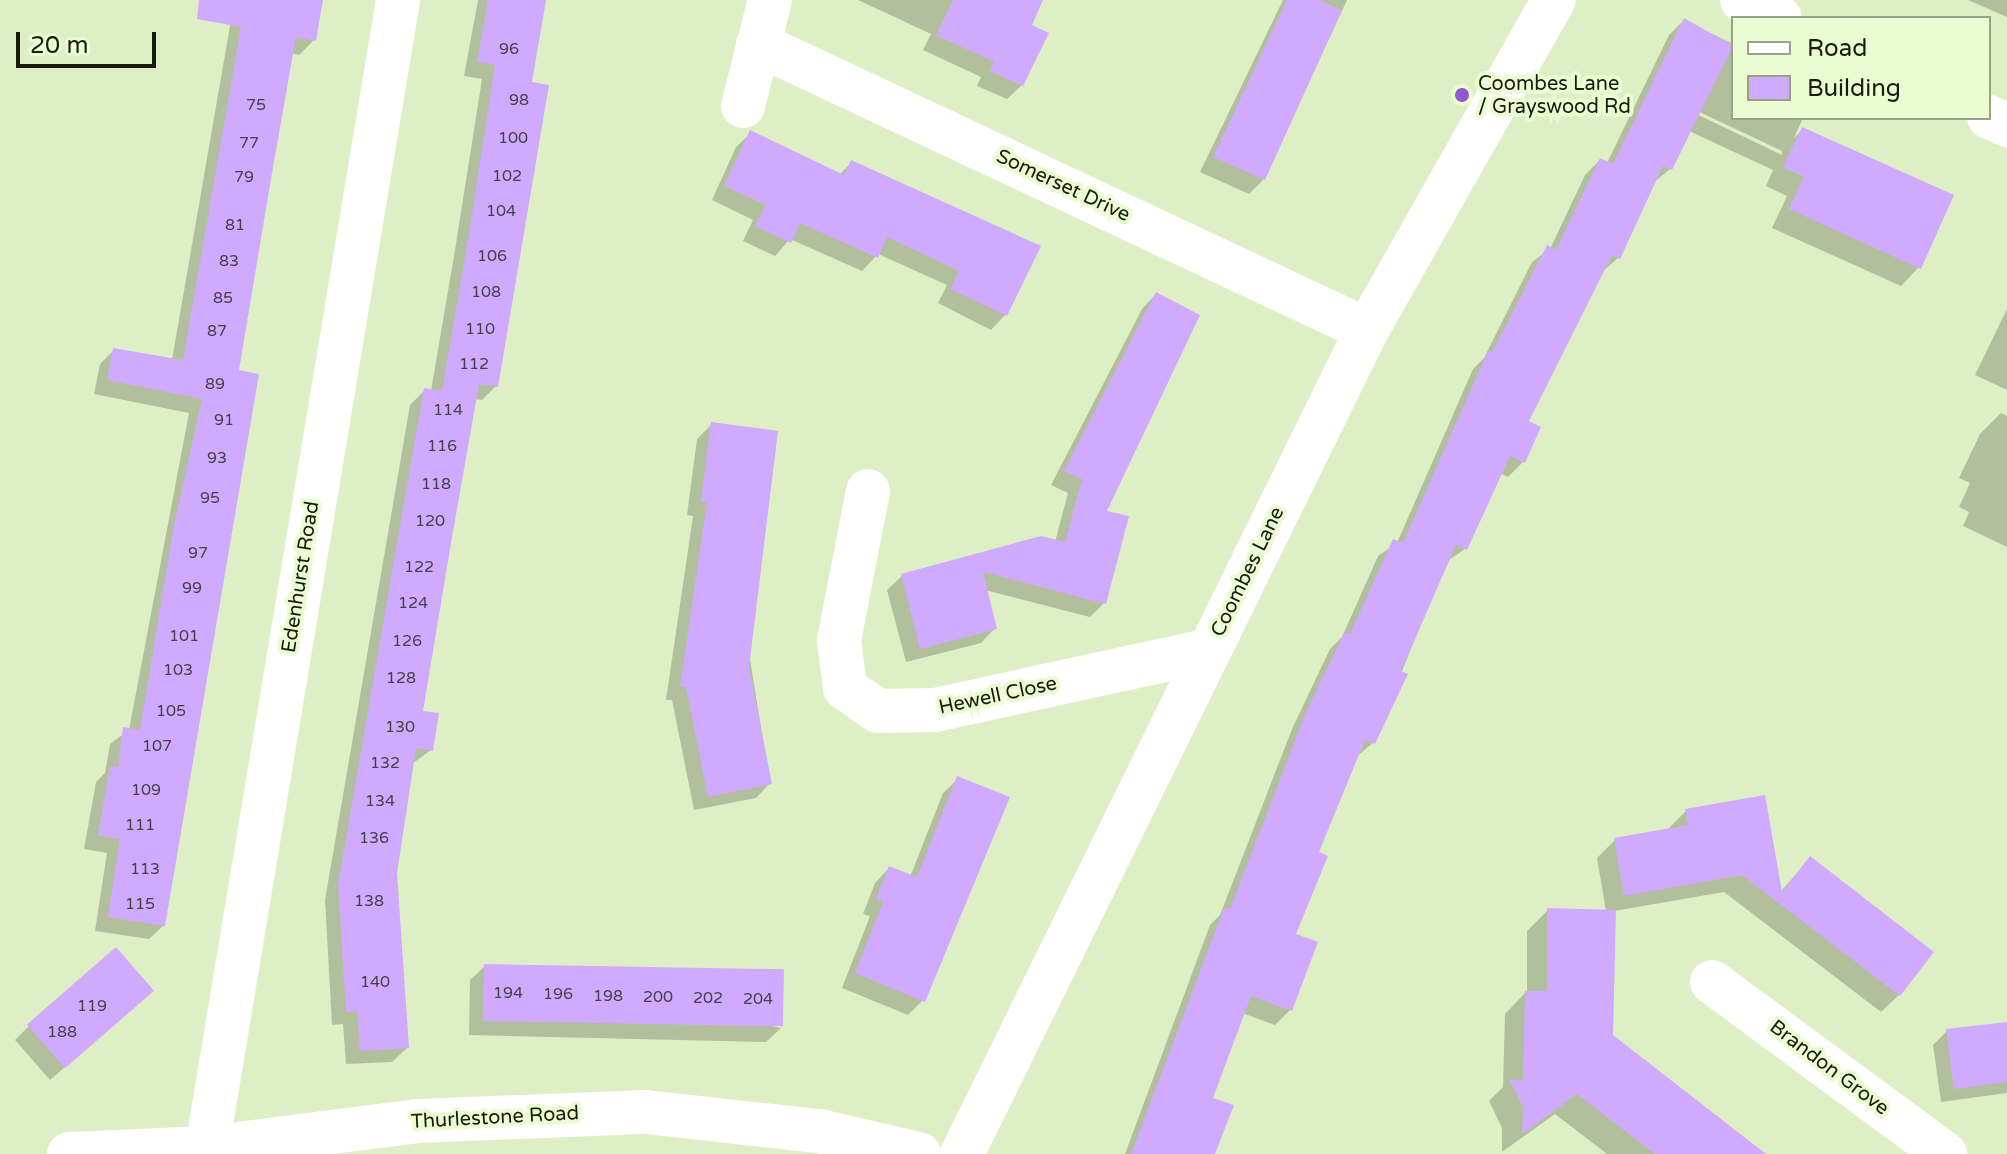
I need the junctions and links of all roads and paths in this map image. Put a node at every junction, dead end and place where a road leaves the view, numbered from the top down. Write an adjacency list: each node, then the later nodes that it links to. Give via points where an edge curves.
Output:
1 (398, 0): 12 (street, Edenhurst Road)
2 (770, 0): 6 (street)
3 (1554, 0): 8 (street, Coombes Lane)
4 (1742, 0): 5 (street)
5 (1776, 16)
6 (758, 44): 7 (street); 8 (street, Somerset Drive)
7 (743, 106)
8 (1367, 330): 10 (street, Coombes Lane)
9 (868, 491): 10 (street, Hewell Close, via 839,640 845,688 878,711 935,710)
10 (1210, 650): 15 (street, Coombes Lane)
11 (1712, 982): 16 (street, Brandon Grove)
12 (206, 1151): 13 (street, Thurlestone Road); 14 (street, Thurlestone Road, via 419,1121 646,1112 819,1131)
13 (69, 1154)
14 (919, 1154)
15 (962, 1154)
16 (1945, 1154)

